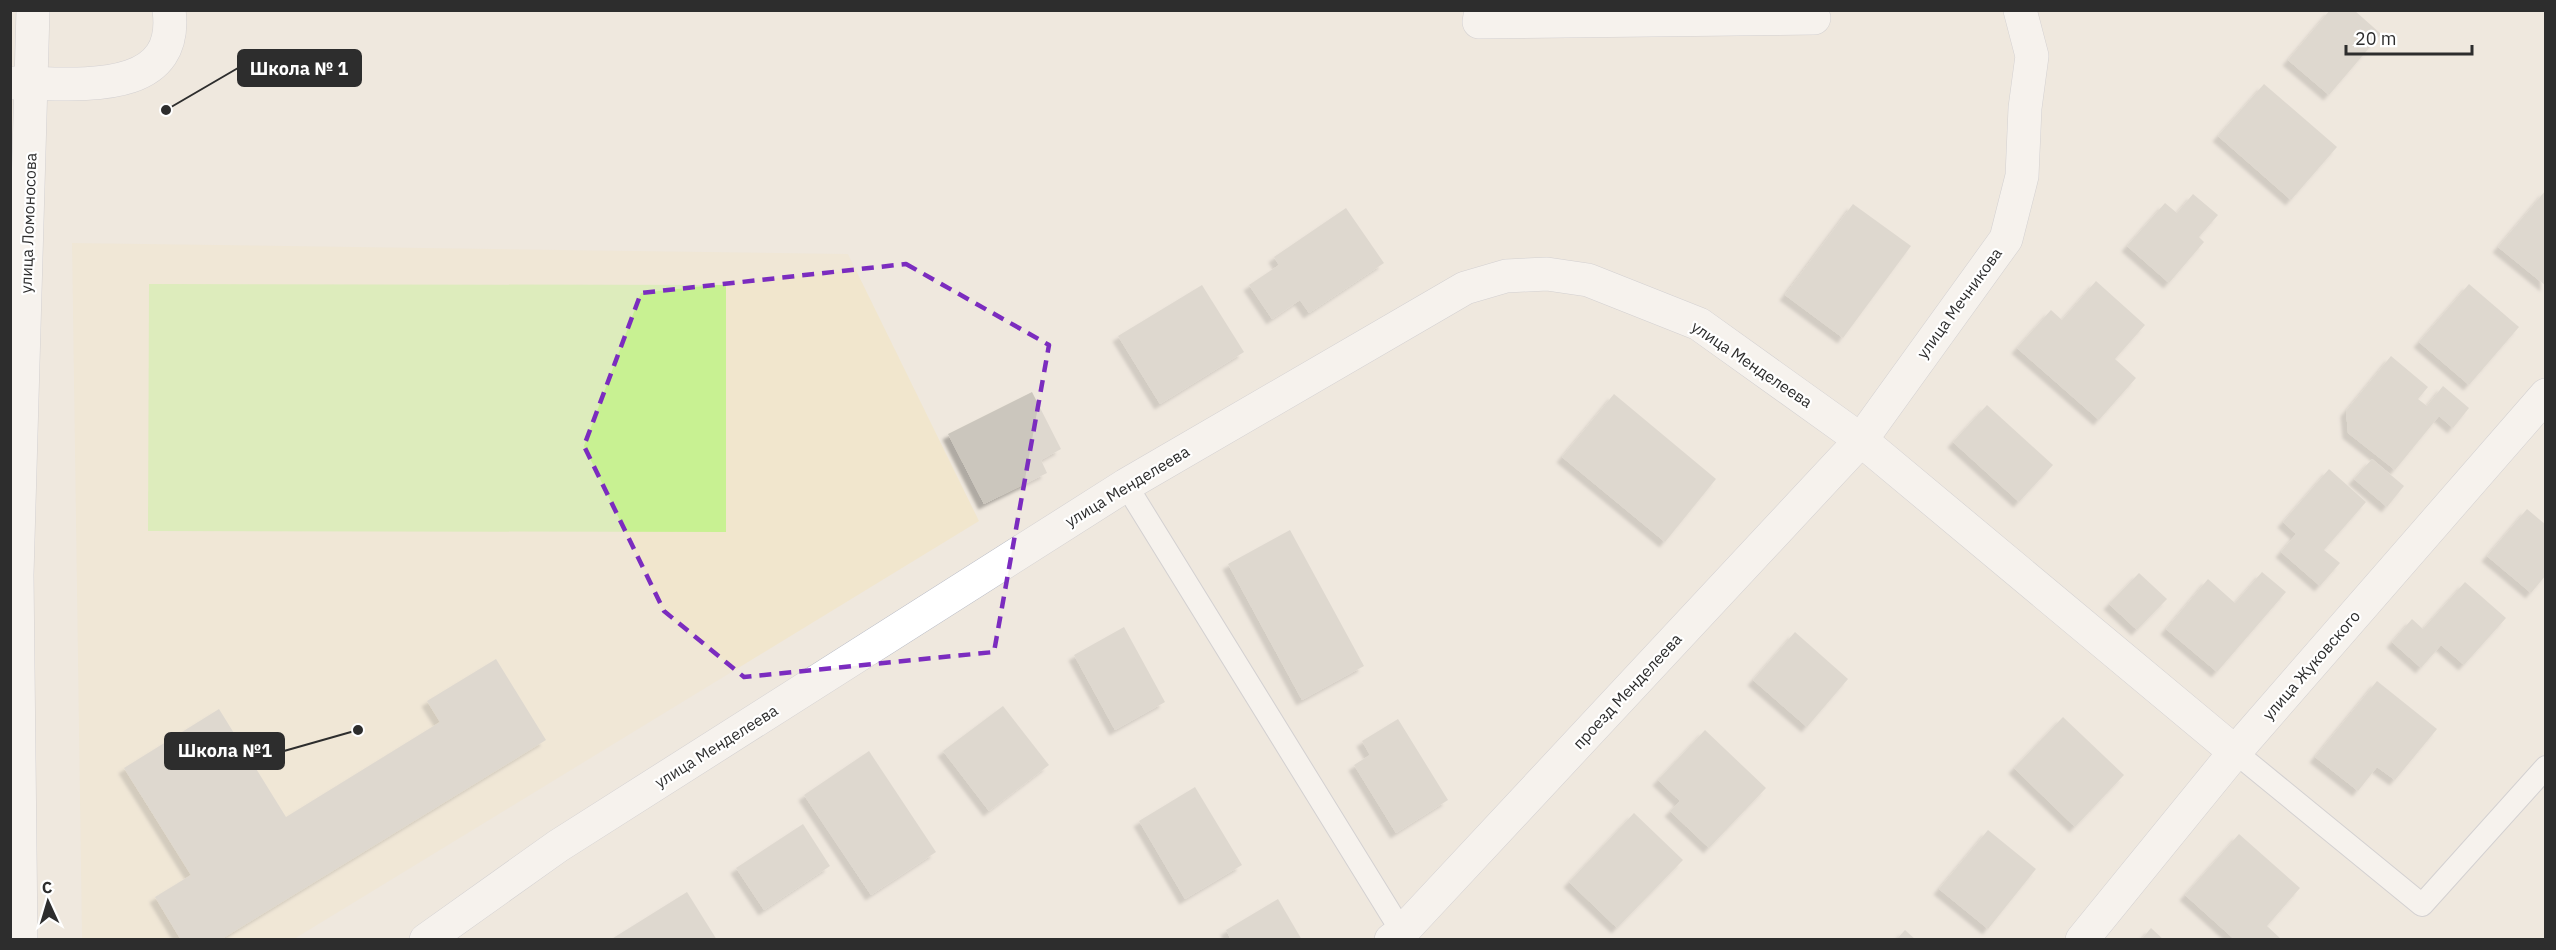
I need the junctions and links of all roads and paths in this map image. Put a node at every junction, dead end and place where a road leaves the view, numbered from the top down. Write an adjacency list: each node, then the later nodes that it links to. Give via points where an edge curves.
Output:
1 (33, 10): 6 (street, улица Ломоносова)
2 (169, 10): 6 (street, via 172,28 167,50 144,72 82,86)
3 (1481, 10): 5 (street, via 1479,22)
4 (2020, 10): 8 (street, улица Мечникова, via 2032,56 2022,176 2006,239)
5 (1814, 18)
6 (21, 83): 10 (street, улица Ломоносова)
7 (2546, 395): 11 (street, улица Жуковского)
8 (1861, 440): 9 (street, улица Менделеева, via 1699,324 1588,280 1537,274 1506,276 1465,288); 11 (street, улица Менделеева); 13 (street, проезд Менделеева)
9 (1126, 485): 13 (lane); 15 (street, улица Менделеева, via 568,840)
10 (14, 575): 14 (street, улица Ломоносова)
11 (2235, 752): 12 (lane, via 2422,906); 16 (street, улица Жуковского)
12 (2546, 767)
13 (1400, 937)
14 (21, 939)
15 (426, 939)
16 (2082, 939)

